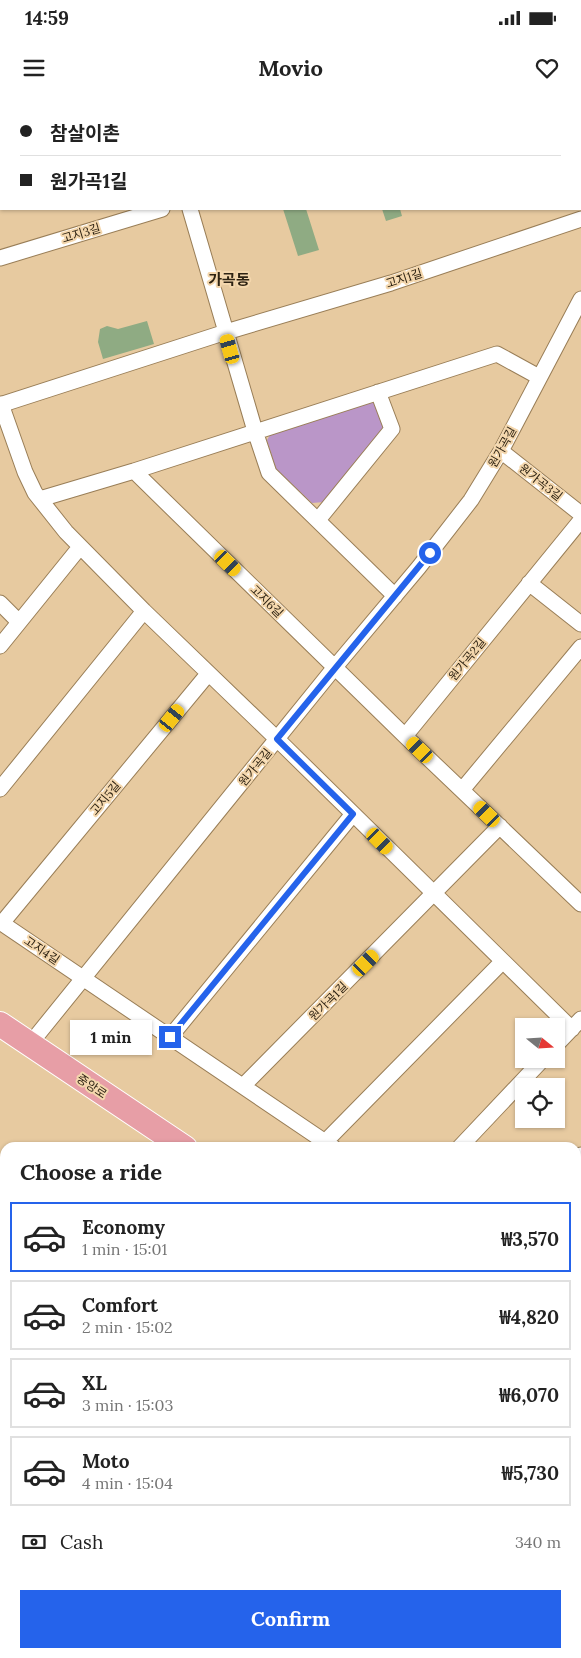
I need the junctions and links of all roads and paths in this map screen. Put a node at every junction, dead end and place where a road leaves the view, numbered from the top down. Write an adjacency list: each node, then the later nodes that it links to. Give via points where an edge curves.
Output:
1 (159, 210): 4 (street, 고지3길)
2 (190, 210): 6 (street)
3 (581, 219): 6 (street, 고지1길, via 392,283)
4 (0, 258)
5 (581, 299): 7 (street, 원가곡길)
6 (226, 332): 9 (street, 고지1길); 10 (street)
7 (539, 377): 8 (street, via 497,354); 11 (street, 원가곡길)
8 (378, 392): 10 (street); 15 (street, via 392,429)
9 (1, 405): 13 (street, via 25,472)
10 (255, 431): 12 (street); 15 (street, via 269,473)
11 (501, 451): 14 (street, 원가곡3길); 19 (street, 원가곡길, via 471,500)
12 (134, 471): 13 (street); 26 (street, 고지6길)
13 (40, 499): 17 (street)
14 (581, 514)
15 (318, 520): 19 (street)
16 (581, 520): 18 (street, 원가곡2길)
17 (80, 547): 21 (street); 22 (street)
18 (529, 583): 23 (street); 28 (street, 원가곡2길)
19 (396, 596): 26 (street, 원가곡길)
20 (0, 603): 22 (street)
21 (144, 611): 27 (street); 30 (street)
22 (20, 622): 24 (street)
23 (581, 624)
24 (0, 646)
25 (581, 647): 31 (street)
26 (335, 668): 28 (street); 29 (street, 원가곡길)
27 (208, 674): 29 (street); 36 (street, 고지5길)
28 (405, 736): 31 (street)
29 (277, 739): 32 (street); 38 (street, 원가곡길)
30 (0, 789)
31 (462, 790): 33 (street)
32 (353, 814): 34 (street); 42 (street)
33 (500, 826): 34 (street); 35 (street)
34 (434, 894): 37 (street); 45 (street, 원가곡1길)
35 (581, 904)
36 (1, 922): 38 (street, 고지4길)
37 (502, 962): 40 (street); 48 (street)
38 (84, 979): 42 (street); 43 (street, 원가곡길)
39 (0, 1024): 43 (main road, 중앙로)
40 (576, 1024): 41 (street)
41 (565, 1036)
42 (170, 1037): 45 (street)
43 (30, 1044): 46 (main road, 중앙로)
44 (535, 1068): 49 (street)
45 (243, 1086): 47 (street)
46 (176, 1142)
47 (325, 1142)
48 (332, 1142)
49 (465, 1142)

